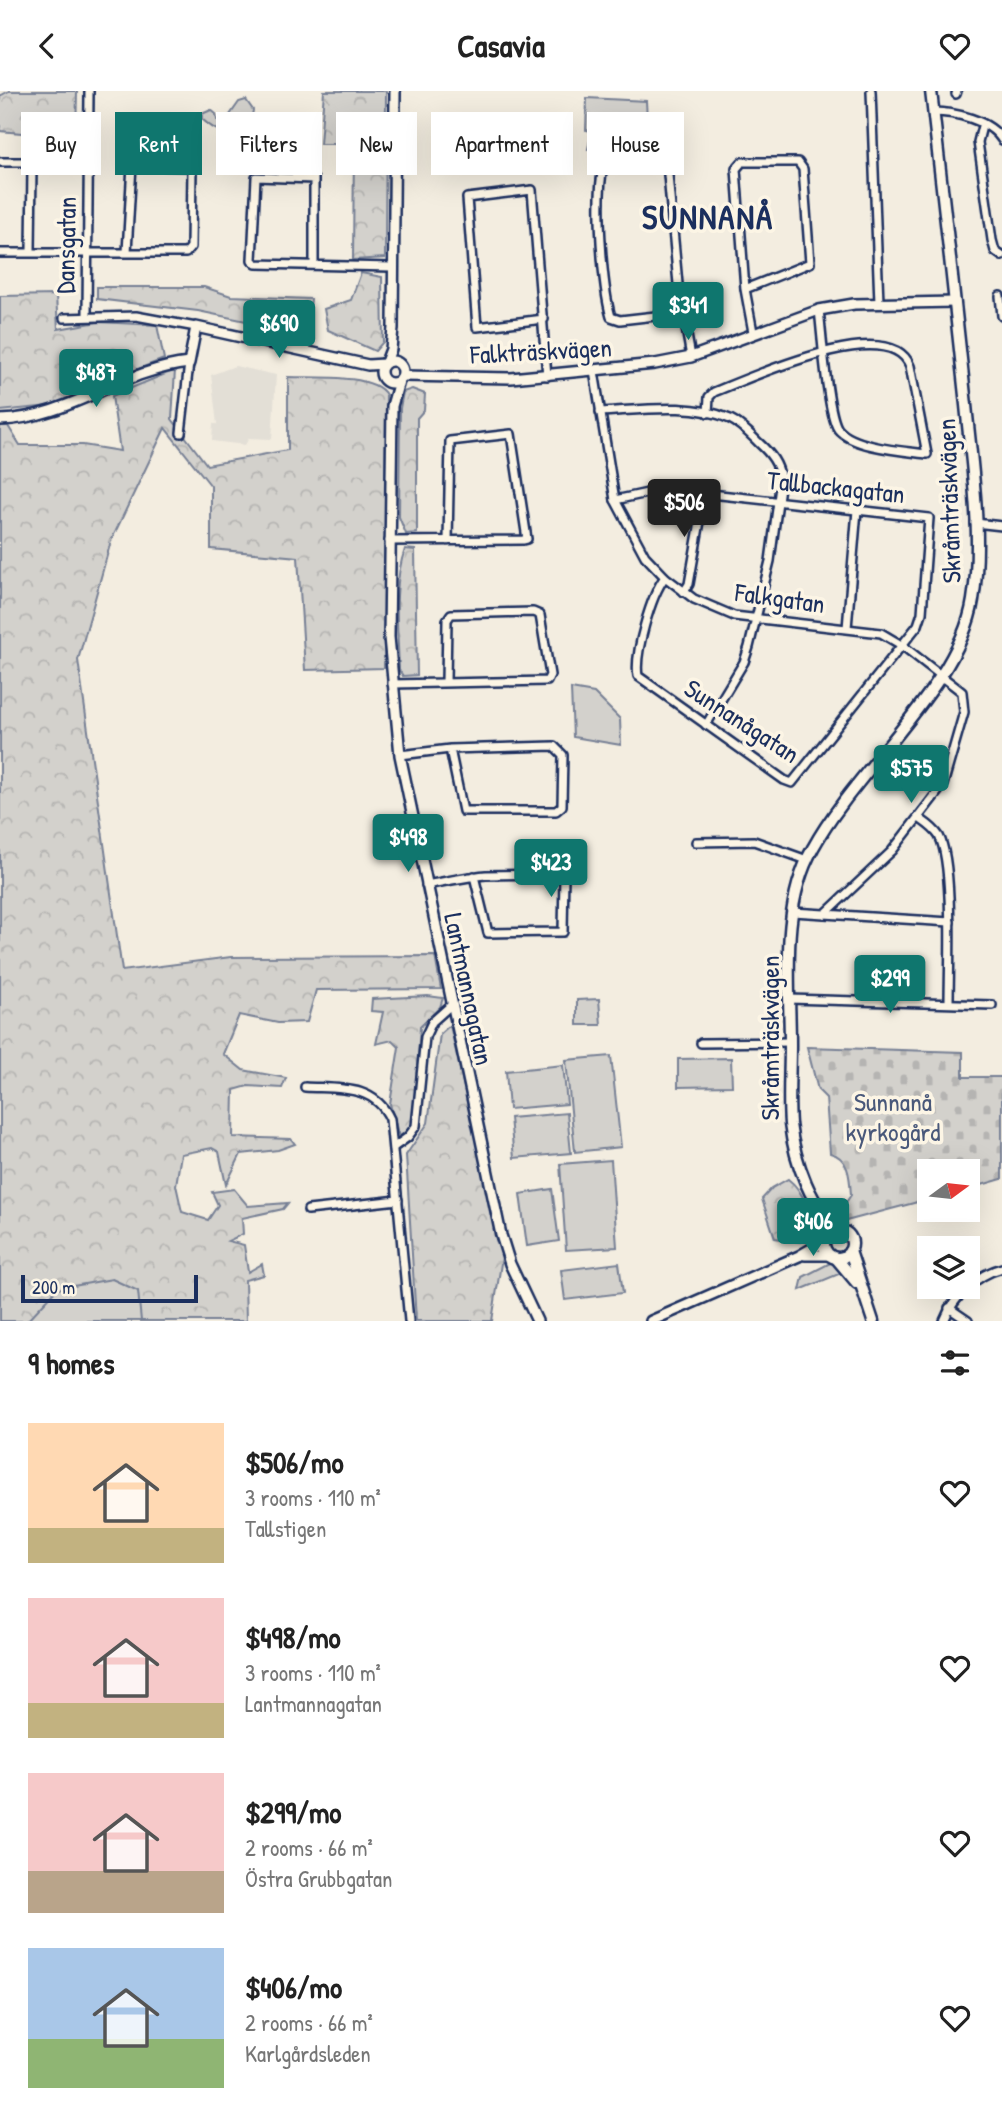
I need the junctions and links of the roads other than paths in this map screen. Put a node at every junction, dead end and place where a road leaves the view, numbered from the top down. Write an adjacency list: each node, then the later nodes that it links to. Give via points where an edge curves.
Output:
1 (89, 91): 12 (street, Dansgatan)
2 (395, 91): 15 (street)
3 (871, 91): 19 (street)
4 (931, 91): 5 (main road, Skråmträskvägen)
5 (933, 112): 6 (street, via 957,114); 18 (main road, Skråmträskvägen)
6 (982, 126): 7 (street); 13 (street, via 978,142 992,240)
7 (1002, 140)
8 (0, 162): 9 (street, via 32,166)
9 (32, 251): 11 (street); 12 (street)
10 (127, 252): 10 (street, via 190,250 192,167 132,165); 12 (street)
11 (0, 253)
12 (86, 253): 22 (street, Dansgatan)
13 (1002, 256)
14 (314, 265): 14 (street, via 314,179 254,180 252,260 256,264); 15 (street)
15 (392, 267): 28 (street)
16 (745, 289): 16 (street, via 736,169 742,162 798,162 803,169 810,263); 27 (street)
17 (1000, 296): 23 (street)
18 (955, 302): 19 (street, Falkträskvägen); 46 (main road, Skråmträskvägen)
19 (879, 303): 20 (street, Falkträskvägen)
20 (819, 310): 27 (street, Falkträskvägen); 29 (street)
21 (682, 313): 21 (street, via 667,164 603,167 601,224 611,317 620,320); 30 (street)
22 (87, 315): 24 (street); 26 (street, via 136,316)
23 (1002, 316)
24 (64, 318)
25 (544, 319): 25 (street, via 532,190 467,198 477,327); 35 (street)
26 (196, 327): 31 (street); 32 (street)
27 (753, 332): 30 (street, Falkträskvägen)
28 (392, 342): 32 (street); 34 (street)
29 (824, 350): 29 (street, via 839,429 887,450 927,454 906,356 893,348); 38 (street, via 714,392)
30 (691, 357): 33 (street, Falkträskvägen)
31 (189, 362): 39 (street, via 129,376 45,414); 40 (street)
32 (384, 370): 34 (street); 34 (street, via 392,383); 36 (street, Lantmannagatan)
33 (594, 371): 35 (street, Falkträskvägen); 37 (street, Falkgatan)
34 (404, 372): 35 (street, Falkträskvägen, via 479,379); 36 (street, Lantmannagatan)
35 (547, 376)
36 (392, 406): 48 (street, Lantmannagatan)
37 (600, 412): 38 (street, via 663,409); 42 (street, Falkgatan)
38 (708, 413): 43 (street, via 738,424 770,454 781,479)
39 (0, 420)
40 (181, 433)
41 (705, 493): 42 (street, Tallbackagatan, via 654,490); 43 (street, Tallbackagatan); 51 (street)
42 (615, 500): 50 (street, Falkgatan, via 645,556)
43 (778, 502): 44 (street, Tallbackagatan); 52 (street, via 770,561)
44 (857, 510): 45 (street, Tallbackagatan); 53 (street)
45 (929, 518): 54 (street, Sunnanågatan, via 922,614)
46 (975, 523): 47 (street); 55 (main road, Skråmträskvägen, via 973,599 955,655)
47 (1002, 526)
48 (389, 541): 49 (street); 57 (street, Lantmannagatan)
49 (448, 541): 49 (street, via 527,539 511,434 450,440)
50 (664, 577): 51 (street, Falkgatan); 58 (street, Sunnanågatan, via 649,614 638,676)
51 (684, 592): 52 (street, Falkgatan, via 721,612)
52 (754, 620): 53 (street, Falkgatan); 58 (street, via 744,662)
53 (847, 628): 54 (street, Falkgatan, via 881,633)
54 (903, 646): 55 (street, Falkgatan); 58 (street, Sunnanågatan, via 792,783)
55 (942, 675): 61 (street, Falkgatan, via 962,692 964,712 949,772); 63 (main road, Skråmträskvägen, via 838,810)
56 (446, 682): 56 (street, via 547,681 550,675 540,615 451,614 447,620); 57 (street)
57 (392, 684): 60 (street, Lantmannagatan)
58 (706, 725)
59 (450, 749): 59 (street, via 554,746 563,755 562,806 556,811 463,811); 60 (street)
60 (400, 755): 65 (street, Lantmannagatan)
61 (919, 818): 67 (street, Falkgatan, via 892,851); 68 (street, via 941,840)
62 (696, 842): 63 (street, via 754,841)
63 (807, 860): 66 (main road, Skråmträskvägen)
64 (474, 876): 64 (street, via 564,874 563,932 488,933); 65 (street)
65 (426, 885): 71 (street, Lantmannagatan)
66 (793, 912): 67 (street); 69 (main road, Skråmträskvägen)
67 (825, 914): 68 (street)
68 (950, 922): 70 (street)
69 (789, 999): 70 (street); 73 (main road, Skråmträskvägen)
70 (949, 1003): 72 (street)
71 (451, 1005): 76 (street, via 428,1027 416,1126); 89 (street, Lantmannagatan, via 501,1235)
72 (992, 1005)
73 (790, 1042): 74 (street); 79 (main road, Skråmträskvägen, via 794,1146)
74 (701, 1043)
75 (305, 1087): 76 (street, via 354,1090 372,1096 390,1118)
76 (394, 1147): 77 (street)
77 (398, 1200): 78 (street); 88 (street)
78 (308, 1210)
79 (823, 1213): 80 (main road, Skråmträskvägen); 81 (main road, Skråmträskvägen)
80 (842, 1231): 81 (main road, via 832,1232); 82 (main road, via 850,1238)
81 (825, 1240): 83 (street); 84 (main road)
82 (850, 1251): 84 (main road); 86 (main road)
83 (799, 1256): 84 (street); 90 (street)
84 (833, 1256): 86 (main road)
85 (1002, 1268): 87 (street, via 978,1279)
86 (860, 1285): 91 (main road)
87 (950, 1308): 92 (street); 93 (street)
88 (409, 1321)
89 (537, 1321)
90 (651, 1321)
91 (873, 1321)
92 (944, 1321)
93 (968, 1321)

